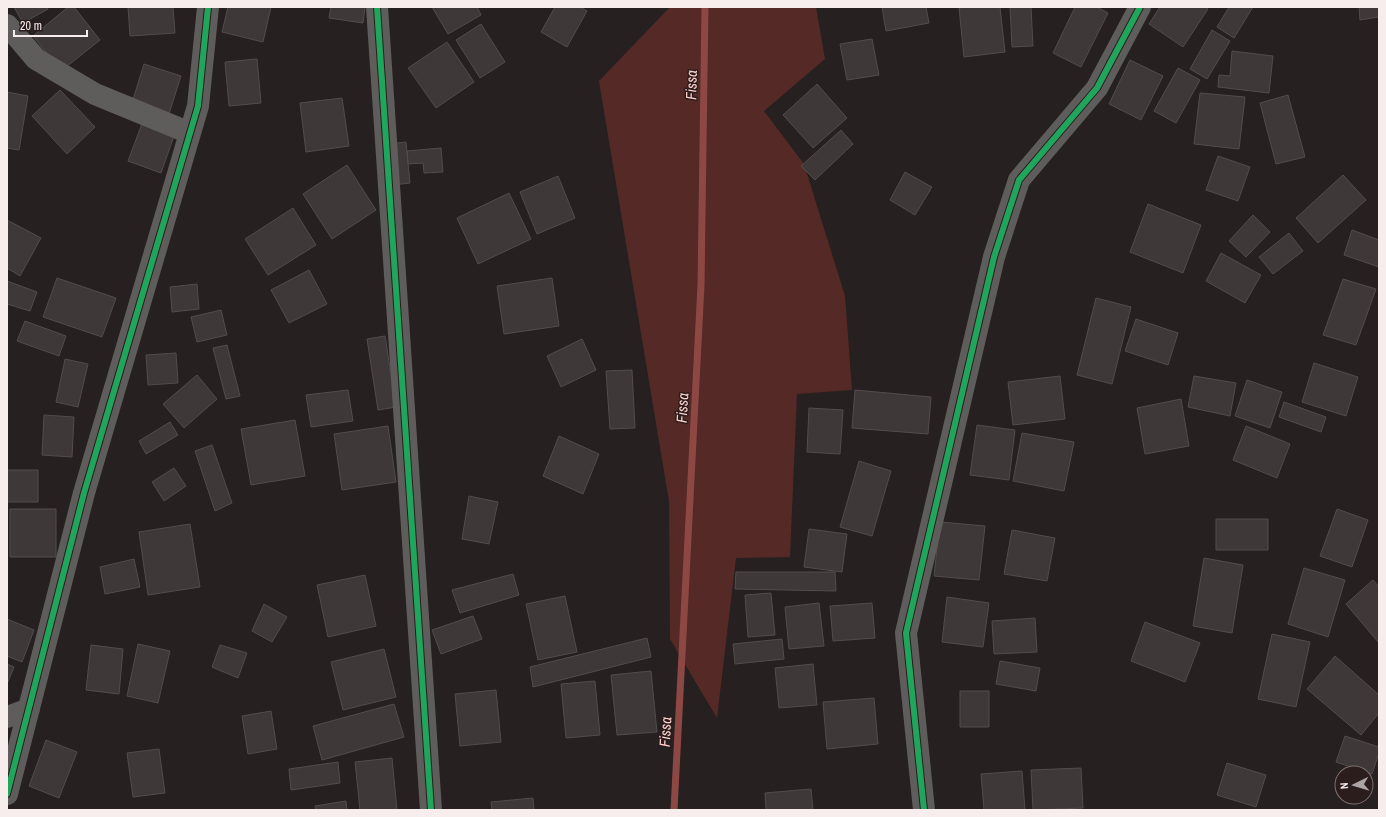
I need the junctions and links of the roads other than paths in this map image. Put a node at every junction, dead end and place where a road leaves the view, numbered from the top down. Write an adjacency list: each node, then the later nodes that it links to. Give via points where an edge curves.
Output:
1 (208, 7): 5 (street, via 198,106)
2 (377, 7): 9 (street)
3 (1140, 7): 10 (street, via 1097,88 1019,180 994,257 906,633)
4 (7, 25): 5 (street, via 36,59 95,94)
5 (190, 134): 6 (street, via 84,493)
6 (29, 709): 7 (street); 8 (street)
7 (7, 717)
8 (7, 794)
9 (431, 810)
10 (924, 810)

